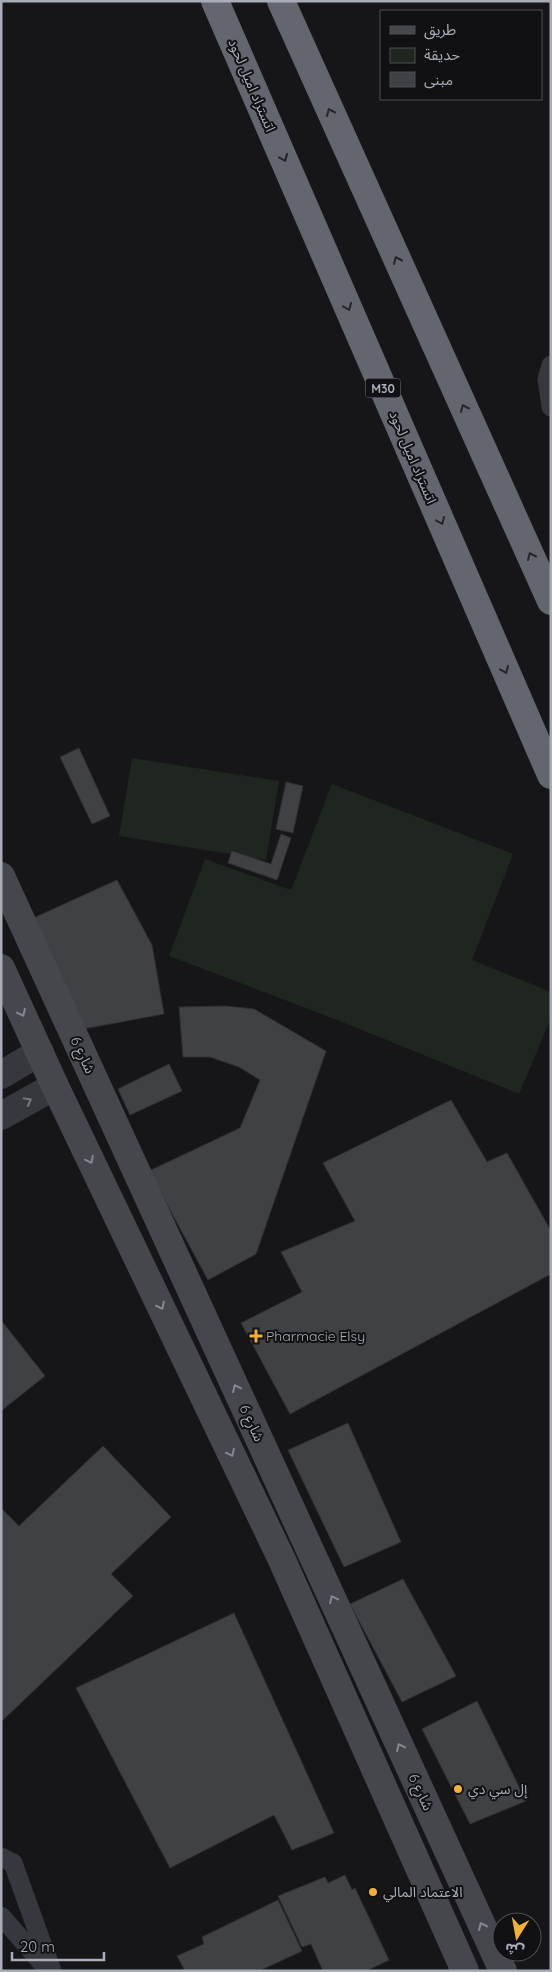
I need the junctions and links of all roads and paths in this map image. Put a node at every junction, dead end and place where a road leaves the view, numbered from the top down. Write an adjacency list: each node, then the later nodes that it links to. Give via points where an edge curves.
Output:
1 (216, 1): 6 (highway, اتستراد اميل لحود / M30, one-way to 6)
2 (281, 1): 5 (highway, one-way to 2)
3 (551, 365): 4 (lane, via 547,379)
4 (551, 407)
5 (551, 601)
6 (551, 775)
7 (1, 876): 18 (main road, شارع 6, one-way to 7)
8 (1, 968): 9 (main road, one-way to 9)
9 (40, 1052): 10 (street); 11 (main road)
10 (1, 1075)
11 (54, 1086): 12 (street, one-way to 11); 17 (main road, one-way to 17, via 282,1560)
12 (1, 1116)
13 (1, 1858): 16 (lane, via 13,1863)
14 (1, 1916): 15 (lane)
15 (48, 1971)
16 (52, 1971)
17 (465, 1971)
18 (503, 1971)

